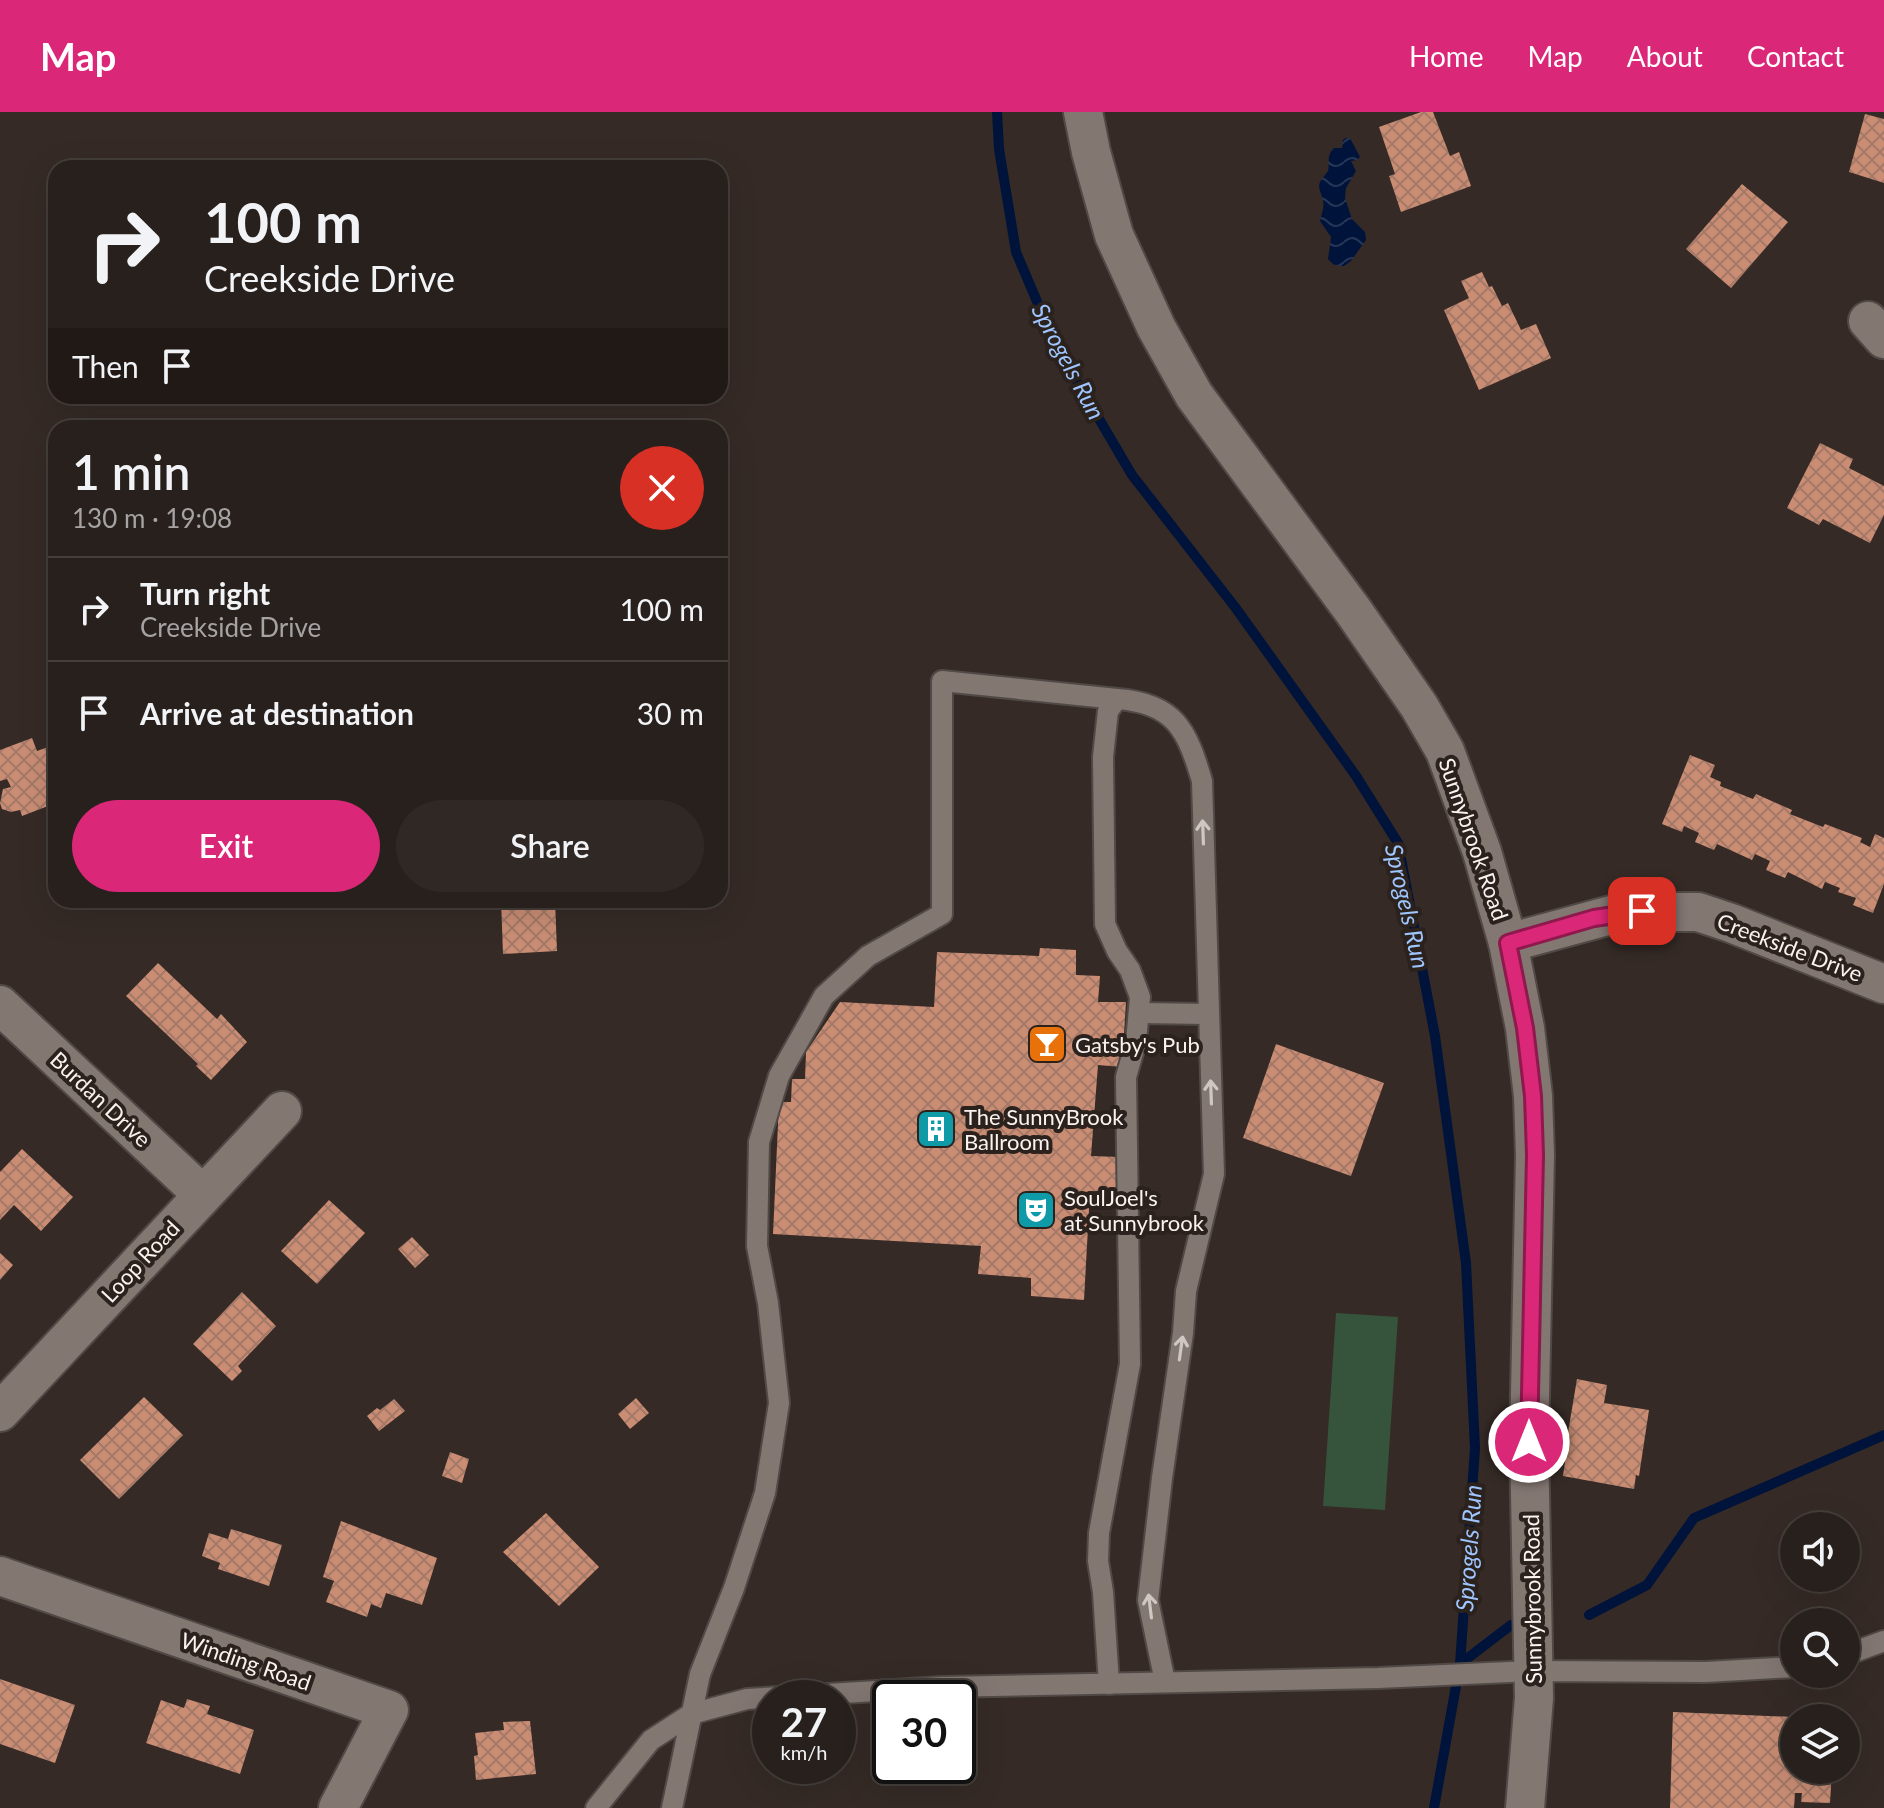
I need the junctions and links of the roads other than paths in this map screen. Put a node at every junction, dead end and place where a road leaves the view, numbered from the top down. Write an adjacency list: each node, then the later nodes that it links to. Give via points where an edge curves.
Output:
1 (1083, 112): 3 (street, Sunnybrook Road, via 1114,235 1156,327 1194,395 1354,612 1445,751)
2 (1117, 699): 6 (lane, via 1108,711 1103,757 1105,924 1130,970 1140,997); 7 (lane, one-way to 2, via 1202,781 1191,744 1177,721 1142,701); 18 (lane, via 942,681 942,914 868,956 824,996 779,1076 759,1142 757,1246 779,1403 765,1493 700,1674)
3 (1508, 943): 4 (street, Creekside Drive, via 1622,912 1698,912); 15 (street, Sunnybrook Road, via 1533,1096 1529,1442)
4 (1884, 984)
5 (0, 1005): 9 (street, Burdan Drive)
6 (1139, 1013): 7 (lane); 17 (lane, via 1126,1077 1130,1364 1099,1533)
7 (1208, 1014): 16 (lane, one-way to 7, via 1148,1600 1186,1291 1214,1174)
8 (282, 1111): 9 (street, Loop Road)
9 (202, 1194): 10 (street, Loop Road)
10 (0, 1412)
11 (0, 1576): 19 (street, Winding Road, via 389,1710)
12 (1884, 1641): 13 (lane)
13 (1860, 1650)
14 (1780, 1668): 15 (lane)
15 (1534, 1671): 16 (lane); 22 (street, Sunnybrook Road)
16 (1165, 1682): 17 (lane)
17 (1109, 1684): 18 (lane, via 747,1699)
18 (691, 1714): 20 (lane, via 651,1740); 21 (lane)
19 (338, 1808)
20 (596, 1808)
21 (672, 1808)
22 (1525, 1808)

